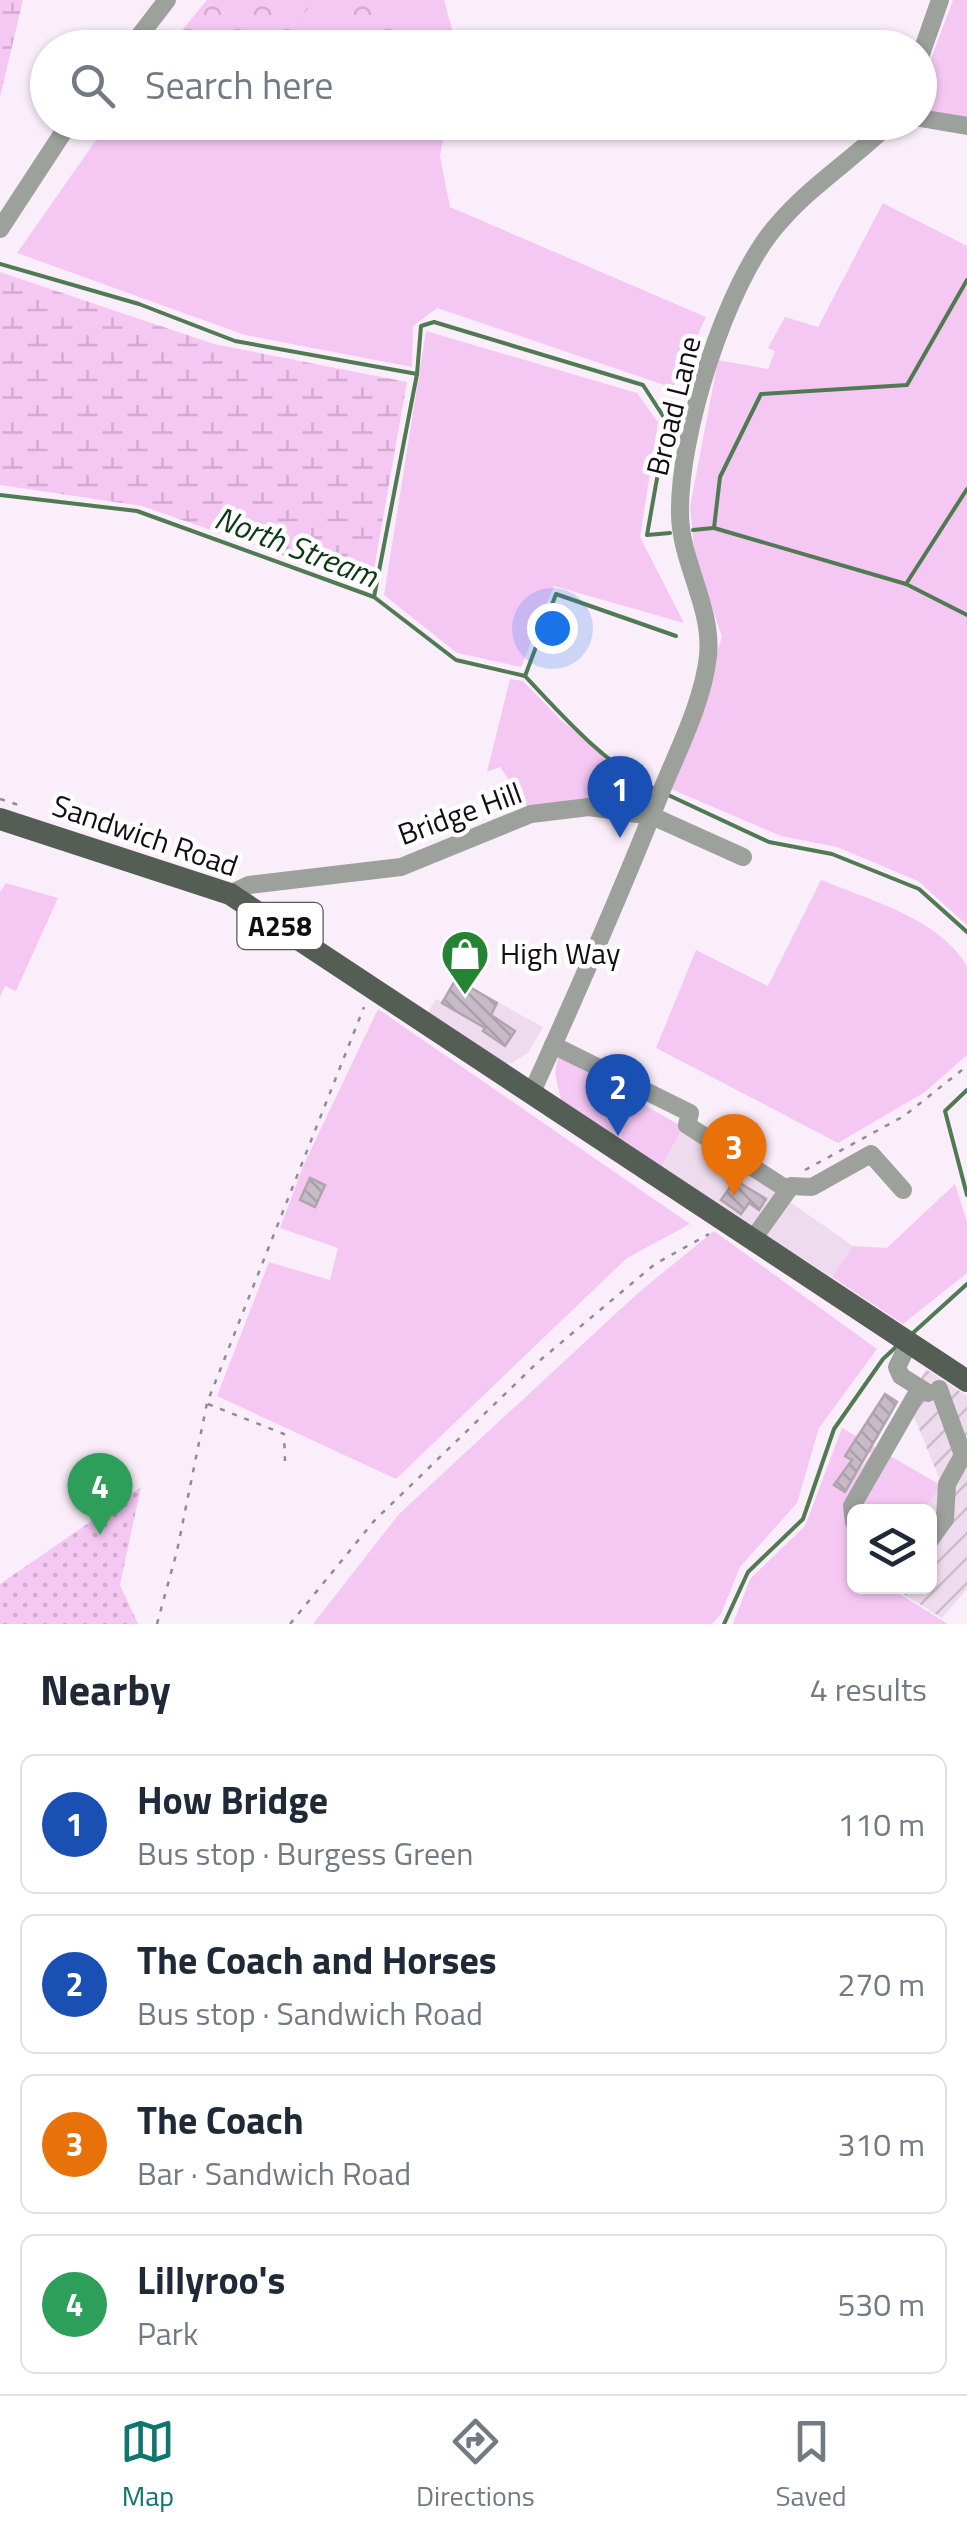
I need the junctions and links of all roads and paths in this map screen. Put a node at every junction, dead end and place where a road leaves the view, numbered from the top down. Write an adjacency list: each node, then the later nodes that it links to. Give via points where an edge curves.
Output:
1 (167, 0): 3 (street)
2 (940, 0): 4 (street)
3 (144, 30)
4 (929, 30)
5 (937, 121): 6 (street)
6 (967, 126)
7 (58, 140): 9 (street)
8 (870, 140): 10 (street, Broad Lane, via 777,224 724,321 680,496 682,541 704,614 708,655)
9 (0, 229)
10 (658, 800): 12 (street, Bridge Hill); 13 (street, Bridge Hill, via 531,814 401,866); 15 (street, Broad Lane)
11 (0, 818): 13 (main road, Sandwich Road / A258)
12 (743, 857)
13 (230, 894): 14 (main road, Sandwich Road / A258)
14 (372, 987): 17 (main road, Sandwich Road / A258); 24 (path)
15 (553, 1044): 17 (street, Broad Lane); 18 (street, via 690,1114 687,1124)
16 (967, 1066): 18 (path, via 904,1116 798,1174)
17 (532, 1092): 20 (main road, Sandwich Road / A258)
18 (789, 1188): 19 (street, via 812,1187 871,1154); 21 (street)
19 (903, 1190)
20 (724, 1219): 21 (main road, Sandwich Road / A258); 30 (path, via 654,1264 524,1375 374,1522)
21 (753, 1239): 22 (main road, Sandwich Road / A258)
22 (909, 1343): 23 (main road, Sandwich Road / A258); 23 (street, via 900,1376)
23 (945, 1382): 25 (street); 27 (street)
24 (207, 1403): 26 (path, via 284,1434); 29 (path)
25 (965, 1453): 28 (street, via 947,1484 945,1519)
26 (285, 1461)
27 (854, 1504)
28 (937, 1530)
29 (157, 1624)
30 (290, 1624)

